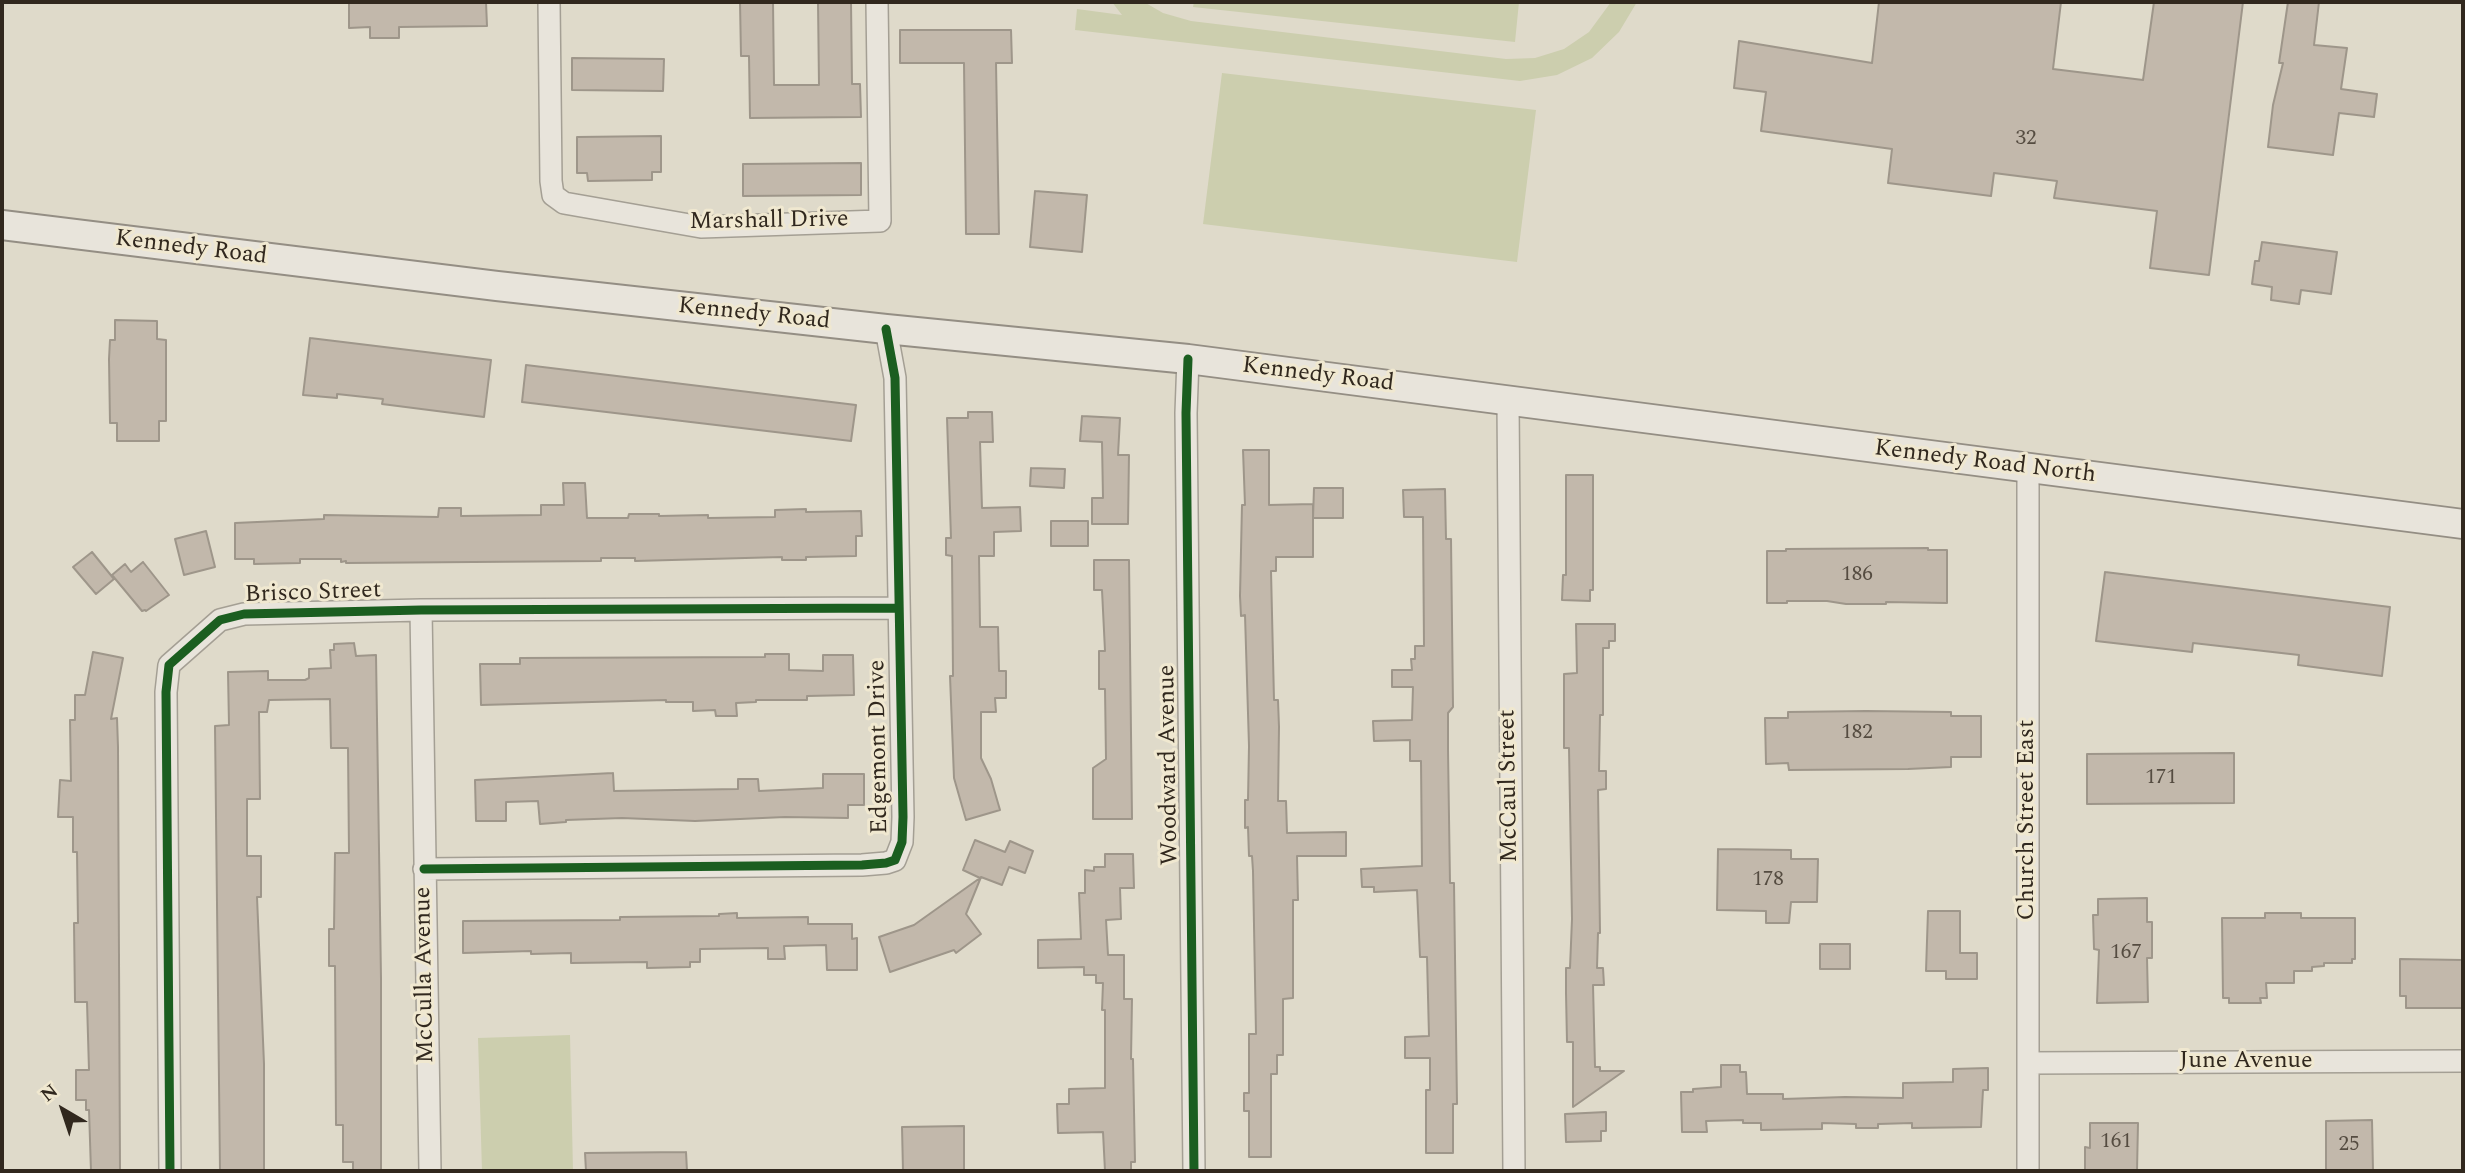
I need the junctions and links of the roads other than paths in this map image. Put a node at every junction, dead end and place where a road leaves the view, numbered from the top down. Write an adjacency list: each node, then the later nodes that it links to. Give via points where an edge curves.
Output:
1 (549, 2): 2 (street, Marshall Drive, via 553,195 564,203 701,227 880,221)
2 (877, 2)
3 (2, 225): 4 (main road, Kennedy Road)
4 (886, 329): 5 (main road, Kennedy Road); 9 (street, Edgemont Drive, via 895,378)
5 (1188, 359): 6 (main road, Kennedy Road); 16 (street, Woodward Avenue)
6 (1507, 401): 7 (main road, Kennedy Road North); 17 (street, McCaul Street)
7 (2028, 469): 8 (main road, Kennedy Road North); 13 (street, Church Street East)
8 (2463, 524)
9 (898, 608): 10 (street, Brisco Street); 11 (street, Edgemont Drive, via 902,842 895,860 862,865)
10 (421, 610): 11 (street, McCulla Avenue); 14 (street, Brisco Street, via 244,614 220,620 169,665)
11 (424, 869): 15 (street, McCulla Avenue)
12 (2463, 1060): 13 (street, June Avenue)
13 (2028, 1063): 18 (street, Church Street East)
14 (170, 1171)
15 (430, 1171)
16 (1194, 1171)
17 (1514, 1171)
18 (2028, 1171)

